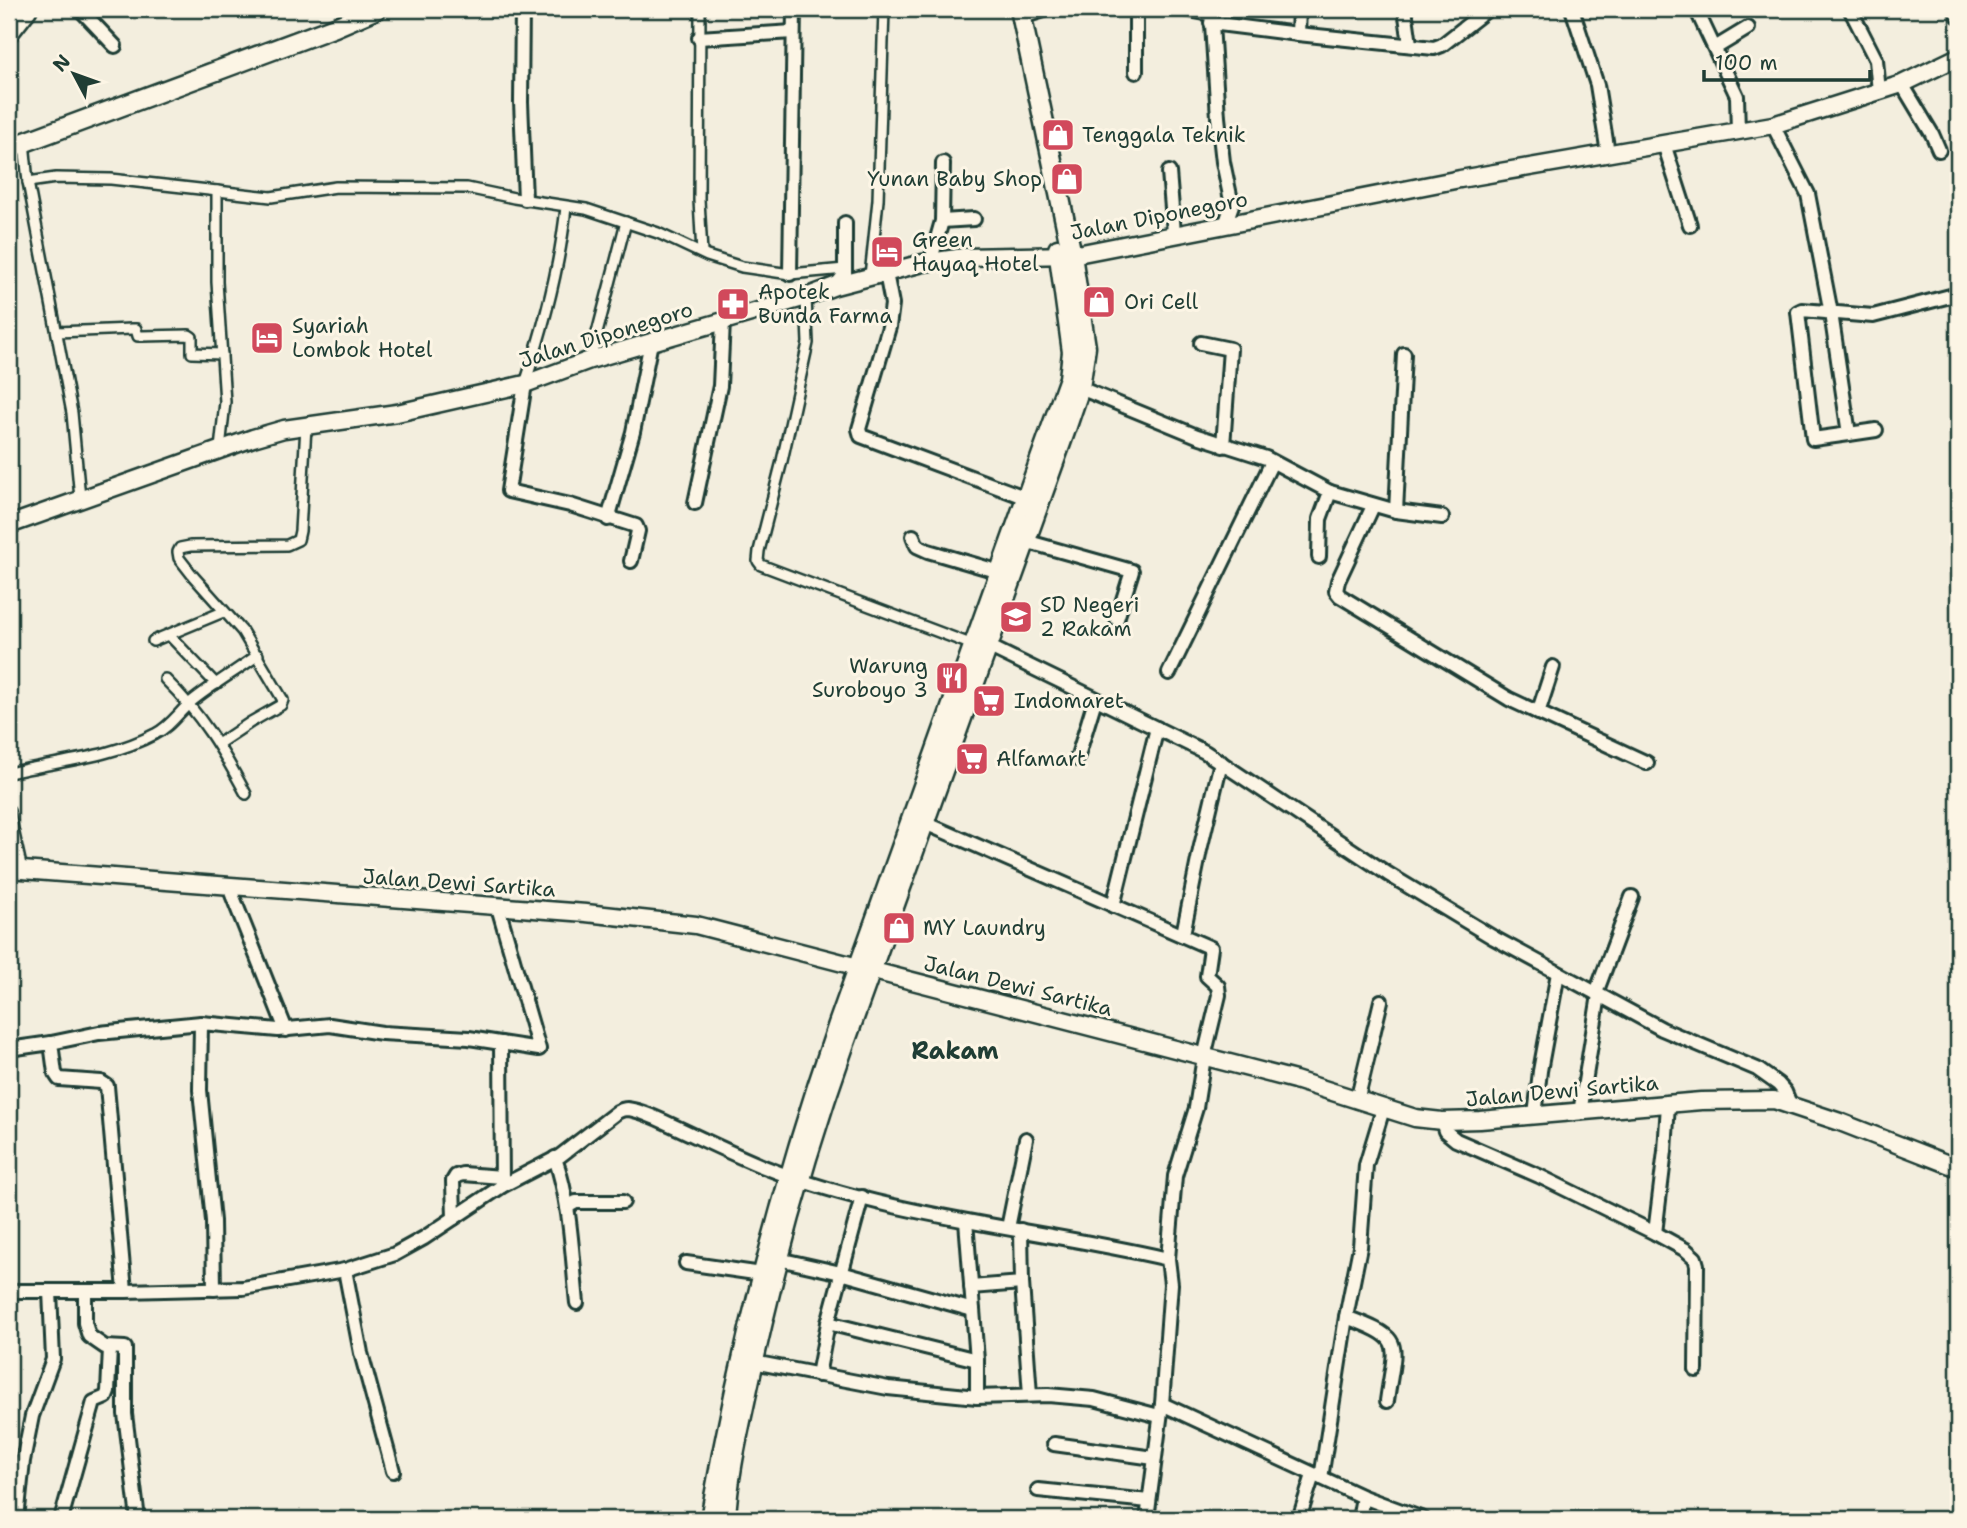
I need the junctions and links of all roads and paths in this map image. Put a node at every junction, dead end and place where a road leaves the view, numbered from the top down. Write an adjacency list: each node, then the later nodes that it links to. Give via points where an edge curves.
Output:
1 (27, 9): 22 (main road)
2 (80, 9): 27 (street)
3 (377, 9): 36 (main road)
4 (522, 9): 43 (street)
5 (700, 9): 25 (street)
6 (794, 9): 23 (street)
7 (884, 9): 58 (street, via 878,200)
8 (1048, 9): 18 (street)
9 (1136, 9): 30 (street)
10 (1184, 9): 19 (street)
11 (1299, 9): 24 (street)
12 (1405, 9): 26 (street)
13 (1572, 9): 38 (street, via 1597,85)
14 (1696, 9): 28 (street)
15 (1850, 9): 32 (street, via 1876,60)
16 (1955, 9): 20 (street)
17 (1481, 11): 26 (street, via 1437,48)
18 (1018, 12): 53 (main road)
19 (1211, 15): 24 (street); 49 (street, via 1218,117 1231,205)
20 (1958, 16)
21 (1748, 28): 28 (street)
22 (9, 32)
23 (793, 32): 25 (street); 57 (street)
24 (1298, 34): 26 (street)
25 (699, 38): 52 (street)
26 (1410, 44)
27 (115, 46)
28 (1715, 48): 34 (street, via 1737,96)
29 (1958, 57): 31 (street, Jalan Diponegoro)
30 (1136, 72)
31 (1902, 84): 32 (street, Jalan Diponegoro); 37 (street)
32 (1879, 92): 33 (street, Jalan Diponegoro)
33 (1773, 125): 34 (street, Jalan Diponegoro); 62 (street, via 1808,194)
34 (1738, 131): 35 (street, Jalan Diponegoro)
35 (1664, 144): 38 (street, Jalan Diponegoro); 50 (street)
36 (16, 145): 41 (street)
37 (1939, 150)
38 (1608, 153): 49 (street, Jalan Diponegoro)
39 (943, 163): 46 (street)
40 (1169, 172): 51 (street)
41 (28, 183): 42 (street, via 83,177); 64 (street)
42 (217, 191): 43 (street, via 271,197 336,187 467,188); 67 (street)
43 (525, 199): 44 (street)
44 (566, 207): 47 (street); 70 (street, via 545,324)
45 (974, 219): 46 (street)
46 (942, 221): 54 (street)
47 (626, 222): 52 (street); 69 (street)
48 (845, 223): 55 (street)
49 (1225, 225): 51 (street, Jalan Diponegoro)
50 (1690, 226)
51 (1174, 233): 53 (street, Jalan Diponegoro)
52 (702, 253): 57 (street, via 742,267)
53 (1066, 255): 54 (street, Jalan Diponegoro); 71 (main road, via 1086,347); 80 (main road, via 1072,366)
54 (930, 262): 56 (street, Jalan Diponegoro)
55 (845, 269): 57 (street); 59 (street)
56 (887, 273): 58 (street, Jalan Diponegoro); 80 (street, via 892,304 886,342 859,429 862,436)
57 (790, 274)
58 (870, 276): 59 (street, Jalan Diponegoro)
59 (835, 286): 61 (street, Jalan Diponegoro)
60 (1958, 294): 62 (street, via 1873,316)
61 (806, 298): 63 (street, Jalan Diponegoro); 96 (street, via 808,343 758,562)
62 (1831, 313): 74 (street); 74 (street, via 1798,312 1811,437)
63 (723, 321): 65 (street, Jalan Diponegoro); 81 (street, via 720,386)
64 (57, 332): 67 (street, via 136,329 142,337 189,335 192,353); 79 (street, via 72,413)
65 (651, 342): 69 (street, Jalan Diponegoro); 85 (street, via 633,432)
66 (1201, 343): 75 (street, via 1230,349)
67 (222, 354): 76 (street, via 225,402)
68 (1404, 354): 83 (street)
69 (590, 360): 70 (street, Jalan Diponegoro)
70 (525, 384): 72 (street, Jalan Diponegoro, via 397,413); 85 (street, via 508,491)
71 (1080, 388): 75 (street); 80 (main road)
72 (306, 426): 76 (street, Jalan Diponegoro); 92 (street, via 300,531 295,542 178,550 184,566)
73 (1876, 430): 74 (street)
74 (1849, 434)
75 (1223, 446): 77 (street)
76 (220, 449): 79 (street, Jalan Diponegoro)
77 (1272, 462): 78 (street); 99 (street)
78 (1330, 492): 82 (street); 89 (street, via 1320,519)
79 (80, 498): 86 (street, Jalan Diponegoro)
80 (1033, 500): 88 (main road); 91 (main road)
81 (695, 503)
82 (1373, 506): 83 (street); 104 (street, via 1338,581 1337,593 1464,674)
83 (1396, 511): 84 (street)
84 (1442, 517)
85 (608, 519): 90 (street, via 638,528)
86 (9, 525)
87 (913, 536): 91 (street, via 917,545 928,551)
88 (1025, 541): 93 (street, via 1132,571); 96 (main road)
89 (1319, 556)
90 (631, 561)
91 (1000, 572): 96 (main road)
92 (223, 612): 94 (street); 97 (street)
93 (1117, 620)
94 (169, 635): 95 (street); 101 (street)
95 (153, 642)
96 (981, 645): 102 (street); 113 (main road)
97 (258, 655): 101 (street); 106 (street, via 283,703)
98 (1553, 667): 104 (street)
99 (1169, 673)
100 (165, 679): 103 (street)
101 (216, 684): 103 (street)
102 (1096, 700): 105 (street); 107 (street)
103 (190, 703): 106 (street); 110 (street, via 166,728 131,745)
104 (1538, 713): 109 (street)
105 (1157, 728): 108 (street); 117 (street)
106 (218, 744): 111 (street)
107 (1077, 759)
108 (1221, 762): 119 (street); 121 (street, via 1388,874)
109 (1647, 763)
110 (9, 773)
111 (246, 794)
112 (9, 811): 114 (street)
113 (924, 813): 117 (street); 120 (main road)
114 (15, 869): 115 (street, Jalan Dewi Sartika)
115 (229, 887): 118 (street, Jalan Dewi Sartika); 125 (street)
116 (1632, 897): 122 (street)
117 (1113, 906): 119 (street)
118 (498, 907): 120 (street, Jalan Dewi Sartika, via 696,925); 127 (street, via 538,1049)
119 (1182, 934): 129 (street, via 1211,948 1207,976 1219,988)
120 (865, 969): 129 (street, Jalan Dewi Sartika); 140 (main road)
121 (1558, 973): 122 (street); 135 (street)
122 (1597, 994): 132 (street, via 1675,1036 1757,1069 1786,1092); 134 (street)
123 (1381, 1001): 130 (street)
124 (201, 1023): 125 (street); 126 (street, via 99,1033); 157 (street, via 200,1090 213,1221)
125 (286, 1030): 127 (street, via 330,1025)
126 (51, 1043): 128 (street); 161 (street, via 59,1079 107,1086)
127 (501, 1043): 141 (street)
128 (9, 1049)
129 (1204, 1057): 130 (street, Jalan Dewi Sartika); 150 (street, via 1196,1108 1175,1176)
130 (1357, 1101): 133 (street, Jalan Dewi Sartika)
131 (1668, 1104): 132 (street, Jalan Dewi Sartika, via 1731,1099); 134 (street, Jalan Dewi Sartika); 149 (street)
132 (1790, 1104): 139 (street, Jalan Dewi Sartika)
133 (1382, 1109): 136 (street, Jalan Dewi Sartika); 164 (street, via 1366,1165 1360,1247)
134 (1580, 1113): 135 (street, Jalan Dewi Sartika)
135 (1535, 1116): 136 (street, Jalan Dewi Sartika)
136 (1442, 1121): 149 (street, via 1445,1131 1466,1145)
137 (1026, 1139): 147 (street)
138 (555, 1158): 140 (street, via 627,1109); 141 (street); 144 (street)
139 (1958, 1168)
140 (795, 1178): 142 (street); 152 (main road)
141 (502, 1182): 145 (street); 145 (street, via 456,1176)
142 (862, 1197): 146 (street); 154 (street)
143 (623, 1202): 144 (street, via 576,1202)
144 (568, 1207): 162 (street)
145 (454, 1218): 153 (street, via 395,1254)
146 (966, 1221): 147 (street); 156 (street)
147 (1007, 1228): 148 (street)
148 (1021, 1230): 150 (street); 155 (street)
149 (1655, 1233): 169 (street, via 1695,1258)
150 (1168, 1259): 174 (street, via 1171,1284)
151 (686, 1263): 152 (street)
152 (769, 1264): 154 (street); 168 (main road); 177 (main road, via 741,1358)
153 (345, 1270): 157 (street); 178 (street, via 361,1353)
154 (841, 1273): 163 (street); 165 (street)
155 (1022, 1283): 156 (street); 171 (street)
156 (971, 1287): 163 (street)
157 (214, 1289): 161 (street)
158 (9, 1291): 159 (street)
159 (50, 1291): 160 (street); 183 (street, via 52,1359 32,1416)
160 (85, 1291): 161 (street); 166 (street, via 89,1336)
161 (125, 1291)
162 (577, 1303)
163 (973, 1310): 167 (street)
164 (1346, 1317): 173 (street, via 1392,1340 1395,1348); 179 (street)
165 (828, 1323): 167 (street); 170 (street)
166 (110, 1348): 184 (street, via 108,1392 94,1402); 185 (street, via 125,1348 126,1423)
167 (977, 1360): 172 (street)
168 (753, 1362): 170 (street); 177 (main road)
169 (1696, 1370)
170 (818, 1375): 172 (street)
171 (1030, 1395): 172 (street); 174 (street)
172 (977, 1397)
173 (1387, 1401)
174 (1161, 1410): 176 (street); 179 (street)
175 (1054, 1444): 176 (street)
176 (1154, 1458): 182 (street)
177 (727, 1464): 186 (main road); 187 (main road)
178 (393, 1471)
179 (1317, 1476): 181 (street); 189 (street)
180 (1038, 1490): 182 (street)
181 (1363, 1497): 190 (street); 191 (street)
182 (1149, 1501): 188 (street)
183 (17, 1519)
184 (61, 1519)
185 (138, 1519)
186 (710, 1519)
187 (726, 1519)
188 (1147, 1519)
189 (1299, 1519)
190 (1359, 1519)
191 (1423, 1519)

